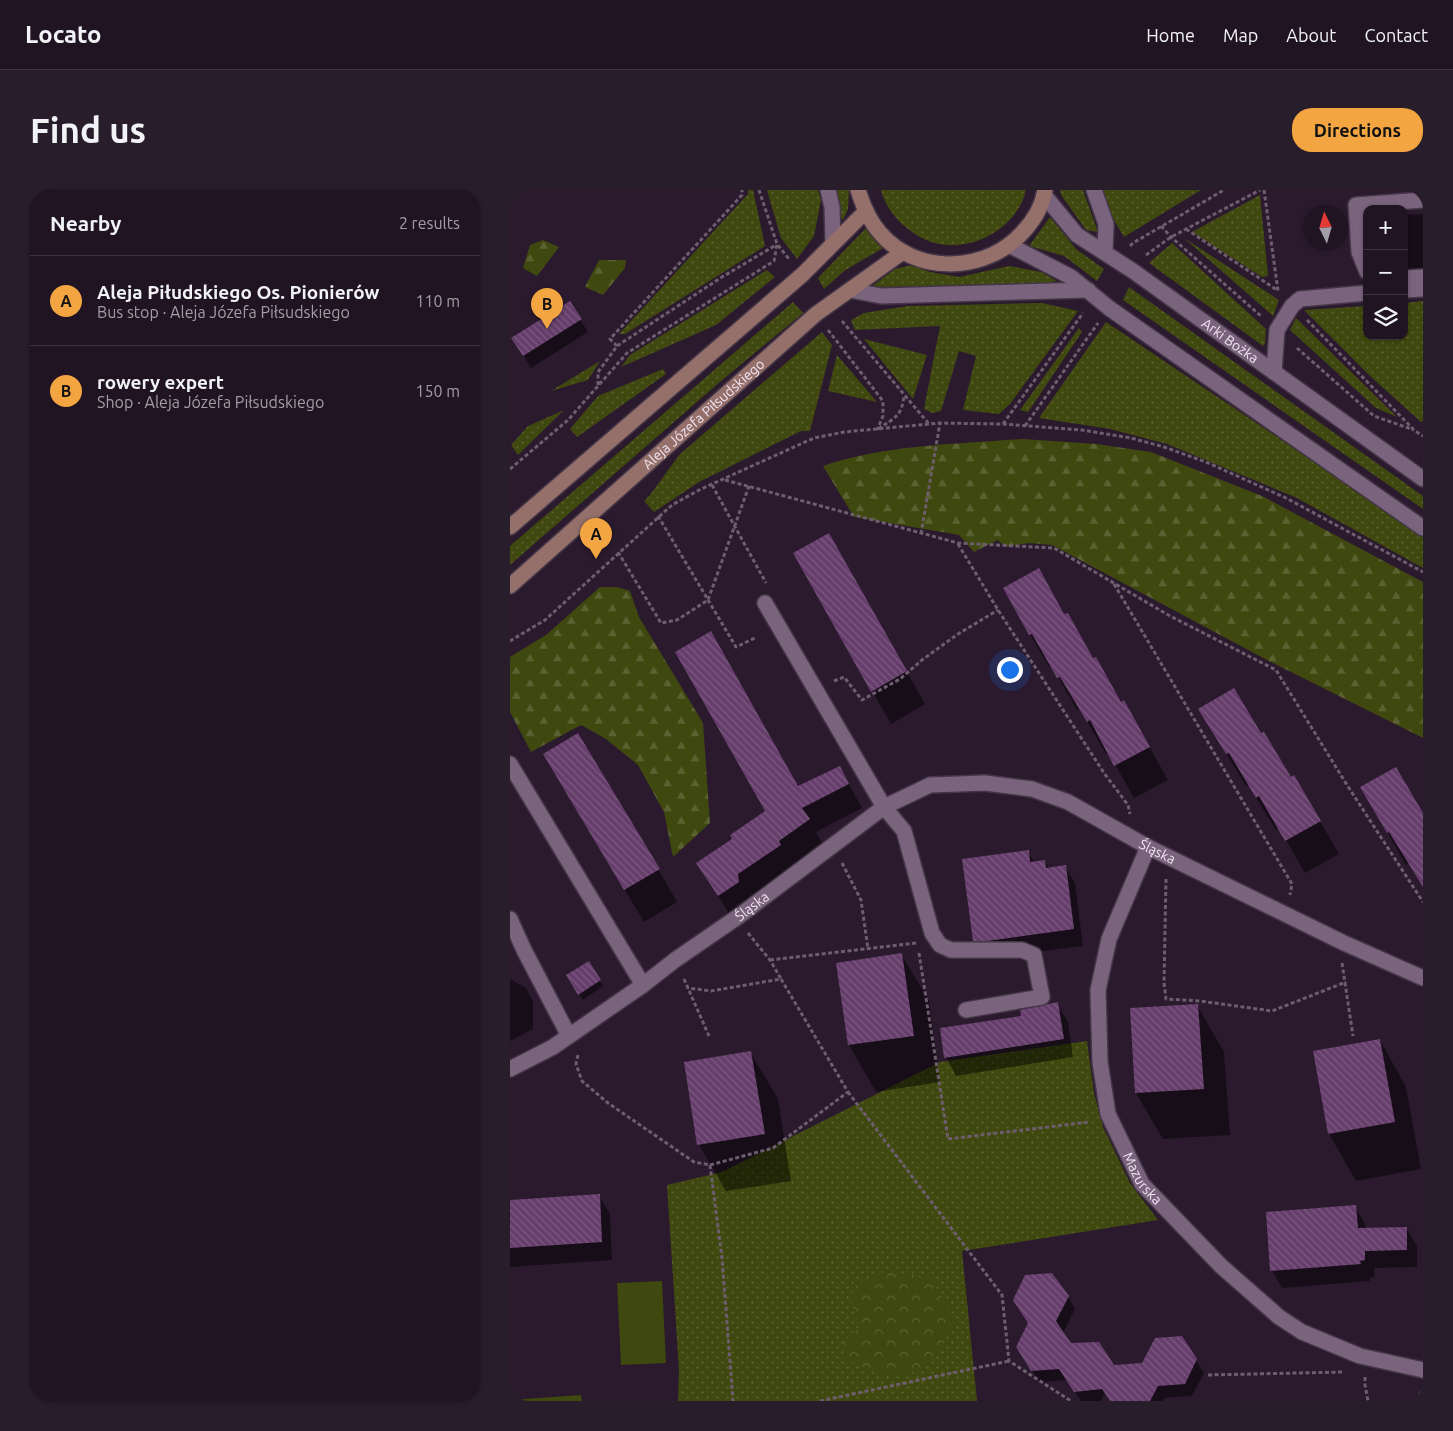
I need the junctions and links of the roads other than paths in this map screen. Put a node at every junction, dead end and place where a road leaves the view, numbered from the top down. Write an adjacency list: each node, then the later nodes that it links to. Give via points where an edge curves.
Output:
1 (828, 190): 7 (street)
2 (858, 190): 6 (main road)
3 (1094, 190): 10 (street, via 1106,224)
4 (1045, 192): 8 (main road, via 1036,214); 10 (street, Arki Bożka, via 1077,235)
5 (1423, 200): 11 (street, via 1356,205 1359,252)
6 (865, 212): 7 (main road); 9 (main road, via 881,235)
7 (833, 243): 21 (main road, via 802,275)
8 (1009, 245): 9 (main road, via 990,257 968,263 946,264); 16 (street, via 1071,277)
9 (903, 252): 15 (main road, Aleja Józefa Piłsudskiego)
10 (1105, 253): 19 (street, Arki Bożka)
11 (1363, 262)
12 (1423, 277): 13 (street)
13 (1408, 278)
14 (1423, 289): 17 (street)
15 (850, 290): 16 (street, via 881,296); 23 (main road, Aleja Józefa Piłsudskiego, via 816,314)
16 (1088, 290): 22 (street, via 1109,308)
17 (1408, 290)
18 (1363, 293): 19 (street, via 1300,298 1277,330)
19 (1274, 372): 20 (street, Arki Bożka)
20 (1423, 479)
21 (510, 527)
22 (1423, 528)
23 (510, 586)
24 (765, 603): 26 (street)
25 (510, 764): 31 (street)
26 (884, 808): 27 (street, Śląska, via 930,785 985,782 1032,790 1068,802); 31 (street, Śląska); 32 (street, via 904,831 932,933 940,944 950,950 1022,950 1034,955 1042,997)
27 (1148, 847): 30 (street, Śląska); 35 (street, Mazurska, via 1109,939 1098,990 1100,1062 1108,1114 1142,1184 1221,1266 1279,1317 1302,1332 1360,1356)
28 (510, 919): 29 (street)
29 (517, 953): 33 (street)
30 (1423, 978)
31 (643, 985): 33 (street, Śląska)
32 (966, 1010)
33 (569, 1036): 34 (street, Śląska)
34 (510, 1069)
35 (1423, 1370)

